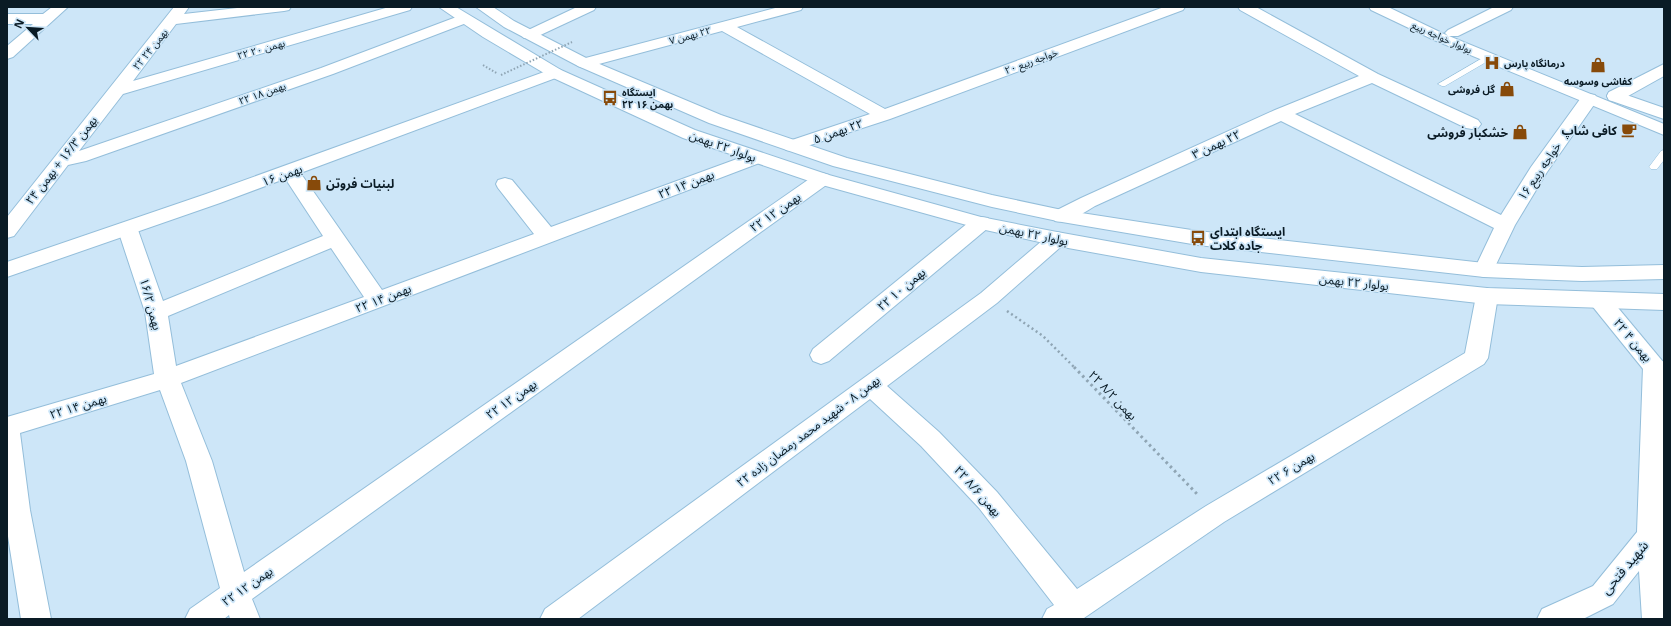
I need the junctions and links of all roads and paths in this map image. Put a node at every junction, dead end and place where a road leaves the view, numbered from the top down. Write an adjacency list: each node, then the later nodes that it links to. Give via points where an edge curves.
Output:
1 (61, 7): 14 (street)
2 (284, 7): 13 (street)
3 (405, 7): 31 (street, ۲۲ بهمن ۲۰)
4 (446, 7): 16 (street, بولوار ۲۲ بهمن)
5 (483, 7): 19 (street, بولوار ۲۲ بهمن)
6 (589, 7): 19 (street)
7 (796, 7): 17 (street, ٢٢ بهمن ٧)
8 (1178, 7): 37 (street, خواجه ربیع ۲۰)
9 (1245, 7): 27 (street)
10 (1376, 7): 22 (street, بولوار خواجه ربیع)
11 (1398, 7): 18 (street, بولوار خواجه ربیع)
12 (1506, 7): 18 (street)
13 (178, 13): 31 (street, ۲۲ بهمن ۲۴)
14 (48, 18): 15 (street); 21 (street)
15 (7, 19)
16 (464, 19): 26 (street, بولوار ۲۲ بهمن); 43 (street, ۲۲ بهمن ۱۸, via 312,76 80,157)
17 (724, 26): 23 (street, ٢٢ بهمن ٧); 37 (street)
18 (1453, 33): 32 (street, بولوار خواجه ربیع)
19 (529, 35): 23 (street, بولوار ۲۲ بهمن)
20 (572, 42): 24 (path, bridge, via 501,75)
21 (7, 54)
22 (1489, 58): 30 (lane); 33 (street, بولوار خواجه ربیع)
23 (584, 63): 40 (street, بولوار ۲۲ بهمن, via 715,119)
24 (483, 65)
25 (1664, 68): 28 (street)
26 (555, 73): 42 (street, بولوار ۲۲ بهمن, via 689,134); 45 (street, بهمن ۱۶)
27 (1372, 76): 35 (street, ٢٢ بهمن ۳); 38 (street)
28 (1645, 78): 29 (street); 32 (street)
29 (1664, 82)
30 (1442, 84)
31 (116, 91): 43 (street, بهمن ۱۶/۳ + بهمن ۲۴)
32 (1615, 96): 34 (street, بولوار خواجه ربیع); 36 (street)
33 (1589, 99): 39 (street, بولوار خواجه ربیع); 49 (street, خواجه ربیع ۱۶, via 1538,171)
34 (1664, 109)
35 (1281, 114): 49 (street); 50 (street, ٢٢ بهمن ۳, via 1088,202)
36 (1664, 114)
37 (884, 115): 40 (street, ٢٢ بهمن ۵)
38 (1472, 124)
39 (1664, 130)
40 (792, 146): 50 (street, بولوار ۲۲ بهمن, via 840,162 992,201)
41 (1664, 154): 44 (lane)
42 (756, 158): 46 (street, بولوار ۲۲ بهمن); 53 (street, ۲۲ بهمن ۱۴)
43 (59, 162): 52 (street, بهمن ۱۶/۳ + بهمن ۲۴)
44 (1654, 167)
45 (290, 172): 51 (street, بهمن ۱۶); 54 (street)
46 (822, 179): 48 (street, بولوار ۲۲ بهمن); 71 (street, ۲۲ بهمن ۱۲)
47 (505, 184): 53 (street)
48 (981, 222): 50 (street, بولوار ۲۲ بهمن); 64 (street, ۲۲ بهمن ۱۰)
49 (1505, 225): 56 (street, خواجه ربیع ۱۶)
50 (1060, 228): 56 (street, بولوار ۲۲ بهمن, via 1198,238); 58 (street, بولوار ۲۲ بهمن, via 1201,265); 59 (street, ۲۲ بهمن ۸ - شهید محمد رمضان زاده)
51 (128, 230): 55 (street, بهمن ۱۶); 63 (street, بهمن ۱۶/۲)
52 (7, 231)
53 (547, 236): 60 (street, ۲۲ بهمن ۱۴)
54 (335, 239): 60 (street); 63 (street)
55 (7, 270)
56 (1484, 270): 57 (street, بولوار ۲۲ بهمن, via 1582,274)
57 (1664, 272)
58 (1487, 296): 61 (street, بولوار ۲۲ بهمن); 69 (street, ۲۲ بهمن ۶, via 1476,358)
59 (989, 298): 67 (street, ۲۲ بهمن ۸ - شهید محمد رمضان زاده); 69 (path, ۲۲ بهمن ۸/۲, via 1043,336)
60 (377, 300): 66 (street, ۲۲ بهمن ۱۴)
61 (1601, 302): 62 (street, بولوار ۲۲ بهمن); 65 (street, ۲۲ بهمن ۴)
62 (1664, 302)
63 (156, 312): 66 (street, بهمن ۱۶/۲)
64 (820, 355)
65 (1659, 373): 70 (street, شهید فتحی)
66 (167, 379): 68 (street, ۲۲ بهمن ۱۴); 71 (street, بهمن ۱۶/۲, via 199,461)
67 (871, 384): 72 (street, ۲۲ بهمن ۸/۶, via 930,439 988,500); 76 (street, ۲۲ بهمن ۸ - شهید محمد رمضان زاده)
68 (7, 427): 73 (street)
69 (1216, 514): 72 (street, ۲۲ بهمن ۶)
70 (1650, 536): 77 (street, شهید فتحی, via 1603,595); 78 (street)
71 (236, 594): 74 (street, ۲۲ بهمن ۱۲); 75 (street, بهمن ۱۶/۲)
72 (1066, 614)
73 (36, 619)
74 (200, 619)
75 (245, 619)
76 (555, 619)
77 (1552, 619)
78 (1657, 619)

